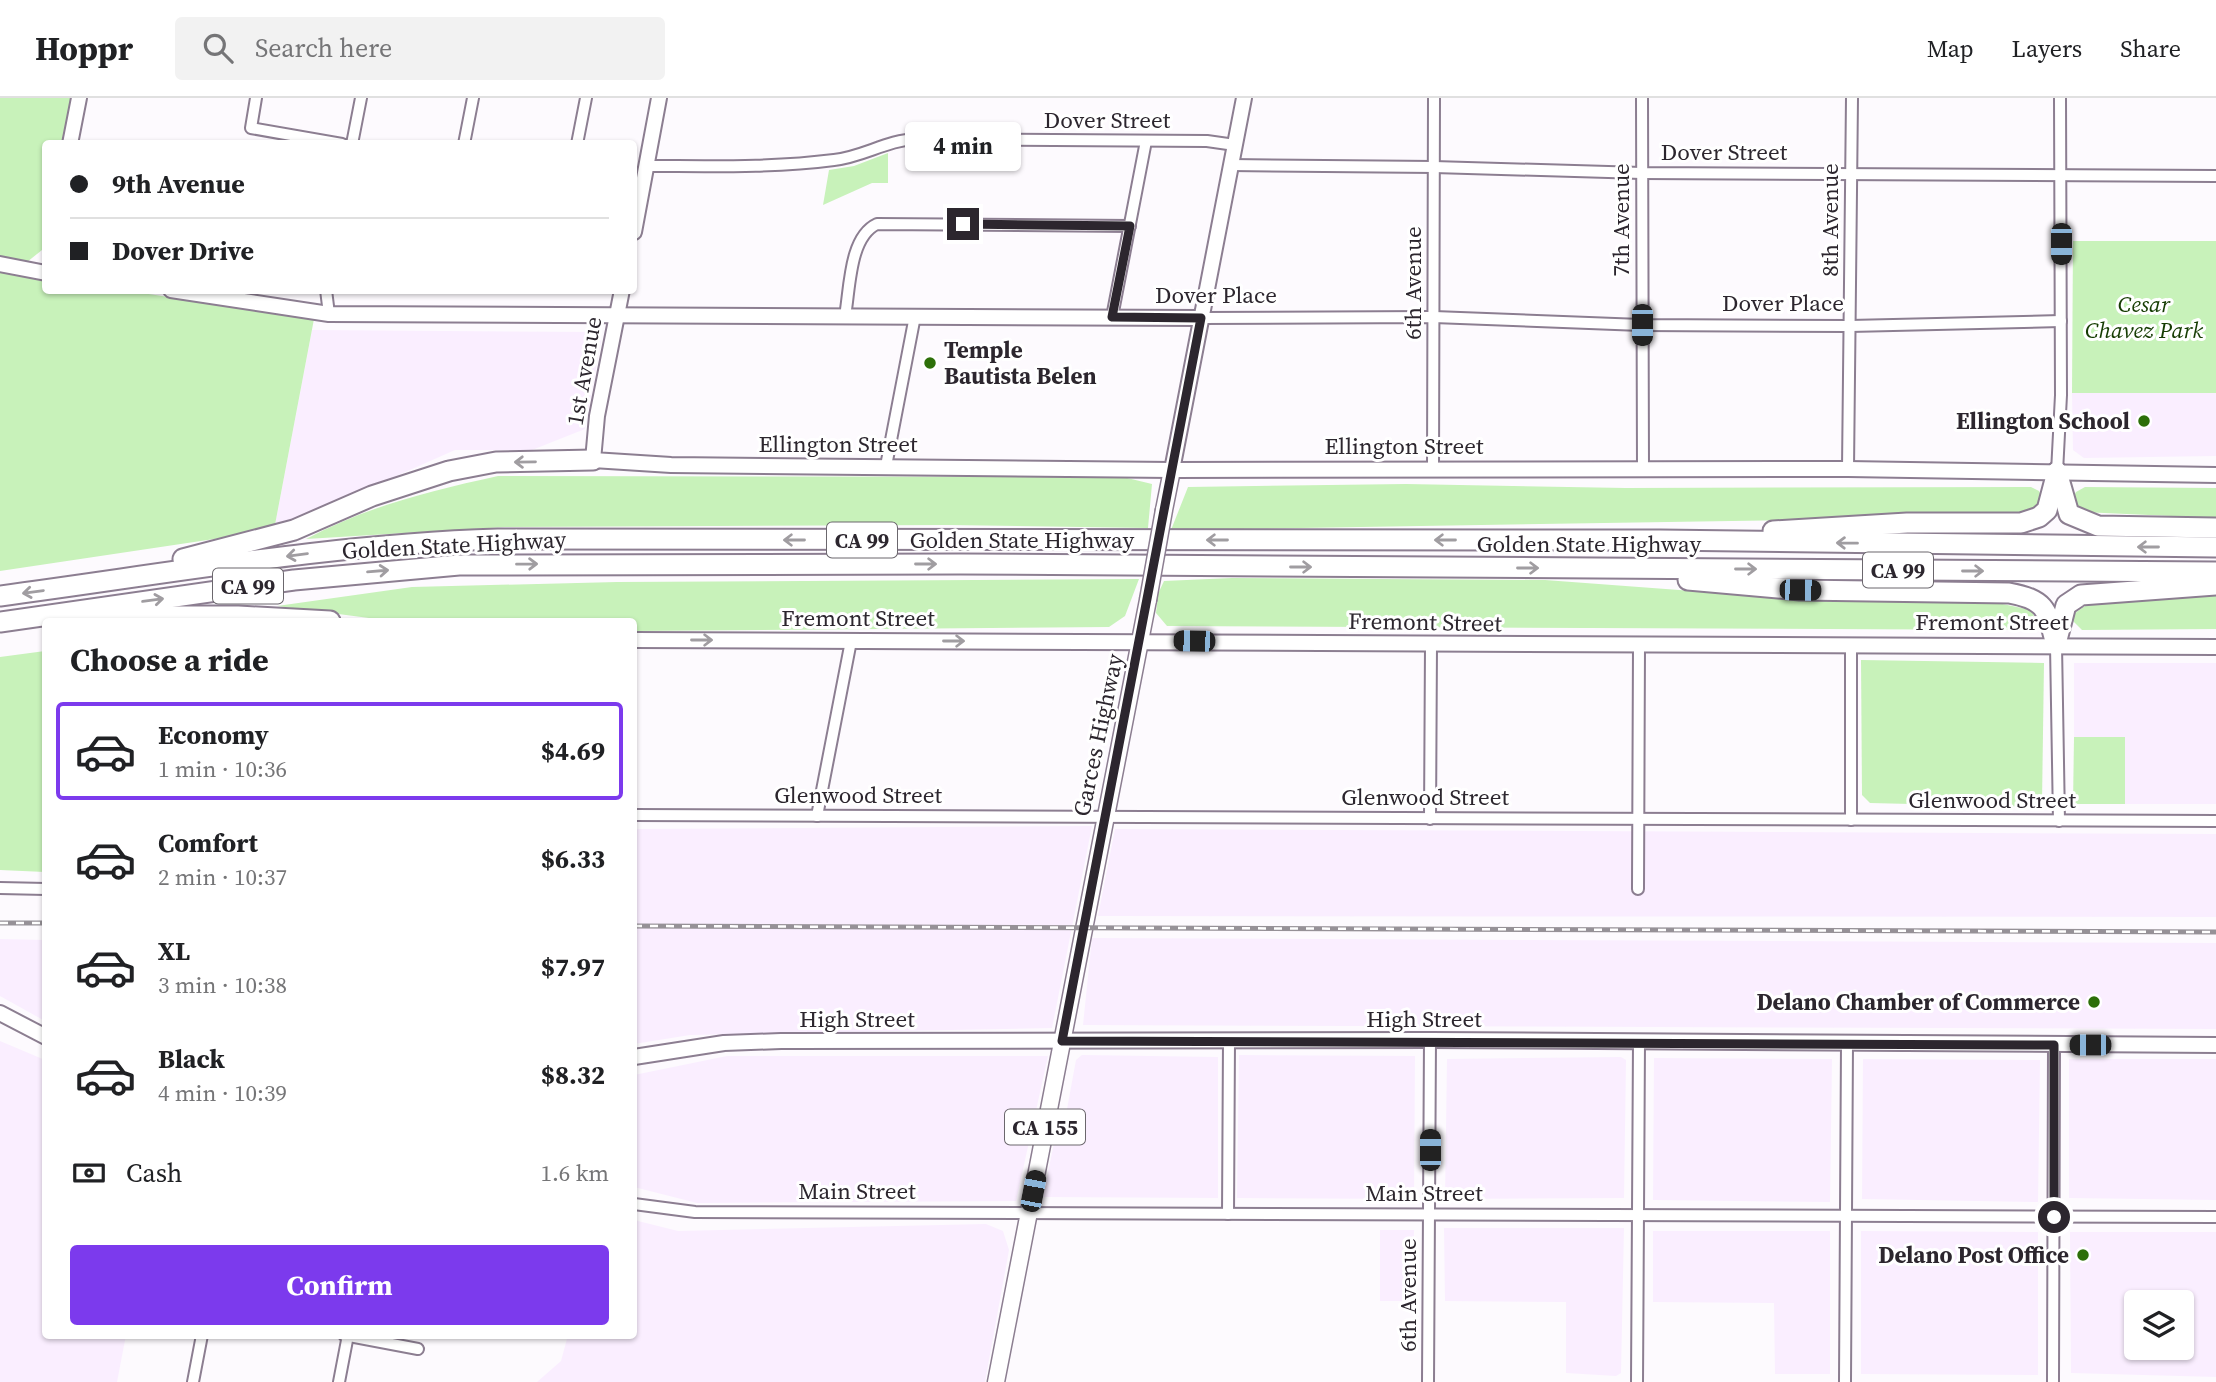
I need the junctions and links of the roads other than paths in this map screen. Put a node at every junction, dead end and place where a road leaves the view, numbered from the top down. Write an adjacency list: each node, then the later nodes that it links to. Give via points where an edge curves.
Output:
1 (79, 98): 12 (street)
2 (256, 98): 13 (street, via 251,128)
3 (362, 98): 14 (street)
4 (473, 98): 15 (street)
5 (586, 98): 16 (street)
6 (659, 98): 20 (street)
7 (1244, 98): 18 (street, Garces Highway)
8 (1434, 98): 21 (street, 6th Avenue)
9 (1642, 98): 22 (street, 7th Avenue)
10 (1852, 98): 23 (street, 8th Avenue)
11 (2060, 98): 24 (street)
12 (71, 140)
13 (319, 140)
14 (353, 140)
15 (465, 140)
16 (578, 140)
17 (1146, 141): 18 (street, Dover Street); 20 (street, Dover Street, via 916,139 847,158 787,166); 27 (street)
18 (1234, 145): 19 (street, Garces Highway)
19 (1231, 165): 21 (street, Dover Street); 39 (street, Garces Highway)
20 (646, 166): 26 (street)
21 (1434, 167): 22 (street, Dover Street); 38 (street, 6th Avenue)
22 (1642, 173): 23 (street, Dover Street); 41 (street, 7th Avenue)
23 (1851, 174): 24 (street, Dover Street); 42 (street, 8th Avenue)
24 (2062, 175): 25 (street, Dover Street); 40 (street)
25 (2216, 176)
26 (637, 216)
27 (1130, 226): 35 (street, via 877,224 858,243); 37 (street)
28 (0, 264): 29 (street)
29 (42, 272)
30 (197, 294): 33 (street, Dover Place)
31 (326, 294): 33 (street)
32 (621, 294): 34 (street, 1st Avenue)
33 (329, 314): 34 (street, Dover Place)
34 (617, 315): 35 (street, Dover Place); 43 (street, 1st Avenue)
35 (845, 316): 36 (street, Dover Place)
36 (915, 316): 37 (street, Dover Place); 44 (street)
37 (1112, 317): 39 (street, Dover Place)
38 (1434, 317): 39 (street, Dover Place); 41 (street, Dover Place); 46 (street, 6th Avenue)
39 (1201, 318): 48 (street, Garces Highway)
40 (2060, 321): 42 (street, Dover Place); 49 (street)
41 (1642, 325): 42 (street, Dover Place); 45 (street, 7th Avenue)
42 (1850, 326): 47 (street, 8th Avenue)
43 (593, 460): 44 (street, Ellington Street); 57 (highway, one-way to 57, via 496,462 449,471 372,496 294,530)
44 (886, 467): 48 (street, Ellington Street)
45 (1643, 468): 46 (street, Ellington Street); 47 (street, Ellington Street)
46 (1433, 469): 48 (street, Ellington Street)
47 (1848, 469): 49 (street, Ellington Street)
48 (1172, 470): 63 (main road, Garces Highway / CA 155, bridge)
49 (2057, 472): 50 (street, Ellington Street); 51 (highway, via 2069,514 2098,526); 52 (highway, via 2047,510 2021,523 1853,526)
50 (2216, 475)
51 (2216, 528)
52 (1660, 540): 53 (highway, Golden State Highway / CA 99, one-way to 52); 57 (highway, Golden State Highway / CA 99, one-way to 57, via 498,539 313,552)
53 (2216, 547)
54 (1579, 569): 55 (highway, Golden State Highway / CA 99, one-way to 55); 59 (highway, Golden State Highway / CA 99, one-way to 54, via 294,580 459,565); 67 (highway, via 1800,590 2009,593 2045,607)
55 (2216, 572)
56 (2216, 585): 67 (highway, via 2081,595 2066,604)
57 (67, 587): 58 (highway, Golden State Highway / CA 99, one-way to 58)
58 (0, 596)
59 (37, 617): 60 (highway); 61 (highway, Golden State Highway / CA 99)
60 (275, 618)
61 (0, 622)
62 (637, 640): 64 (street, Fremont Street, one-way to 64)
63 (1141, 640): 64 (street, Fremont Street, one-way to 63); 66 (street, Fremont Street); 72 (main road, Garces Highway / CA 155)
64 (852, 641): 71 (street)
65 (1851, 644): 67 (street, Fremont Street); 68 (street, Fremont Street); 75 (street)
66 (1431, 645): 68 (street, Fremont Street); 73 (street)
67 (2056, 645): 69 (street, Fremont Street); 76 (street)
68 (1639, 646): 74 (street)
69 (2216, 647)
70 (637, 815): 71 (street, Glenwood Street)
71 (817, 816): 72 (street, Glenwood Street)
72 (1104, 817): 73 (street, Glenwood Street); 84 (main road, Garces Highway / CA 155)
73 (1430, 818): 74 (street, Glenwood Street)
74 (1638, 819): 75 (street, Glenwood Street); 80 (street)
75 (1850, 820): 76 (street, Glenwood Street)
76 (2059, 821): 77 (street, Glenwood Street)
77 (2216, 821)
78 (0, 888): 79 (street)
79 (42, 889)
80 (1638, 889)
81 (0, 1013): 82 (street)
82 (42, 1035)
83 (1430, 1040): 85 (street, High Street); 86 (street, High Street); 94 (street, 6th Avenue)
84 (1062, 1041): 85 (street, High Street); 90 (street, High Street, via 724,1043); 92 (main road, Garces Highway / CA 155)
85 (1230, 1041): 93 (street)
86 (1639, 1042): 87 (street, High Street); 95 (street)
87 (1847, 1044): 88 (street, High Street); 96 (street)
88 (2054, 1045): 89 (street, High Street); 97 (street)
89 (2216, 1045)
90 (637, 1057)
91 (637, 1204): 92 (street, Main Street, via 695,1212)
92 (1029, 1212): 93 (street, Main Street); 105 (main road, Garces Highway / CA 155)
93 (1228, 1213): 94 (street, Main Street)
94 (1430, 1214): 95 (street, Main Street); 106 (street, 6th Avenue)
95 (1638, 1216): 96 (street, Main Street); 107 (street)
96 (1846, 1217): 97 (street, Main Street); 108 (street)
97 (2054, 1217): 98 (street, Main Street); 109 (street)
98 (2216, 1217)
99 (201, 1339): 103 (street)
100 (346, 1339): 104 (street)
101 (367, 1339): 102 (street)
102 (418, 1349)
103 (193, 1382)
104 (339, 1382)
105 (996, 1382)
106 (1429, 1382)
107 (1637, 1382)
108 (1845, 1382)
109 (2053, 1382)

